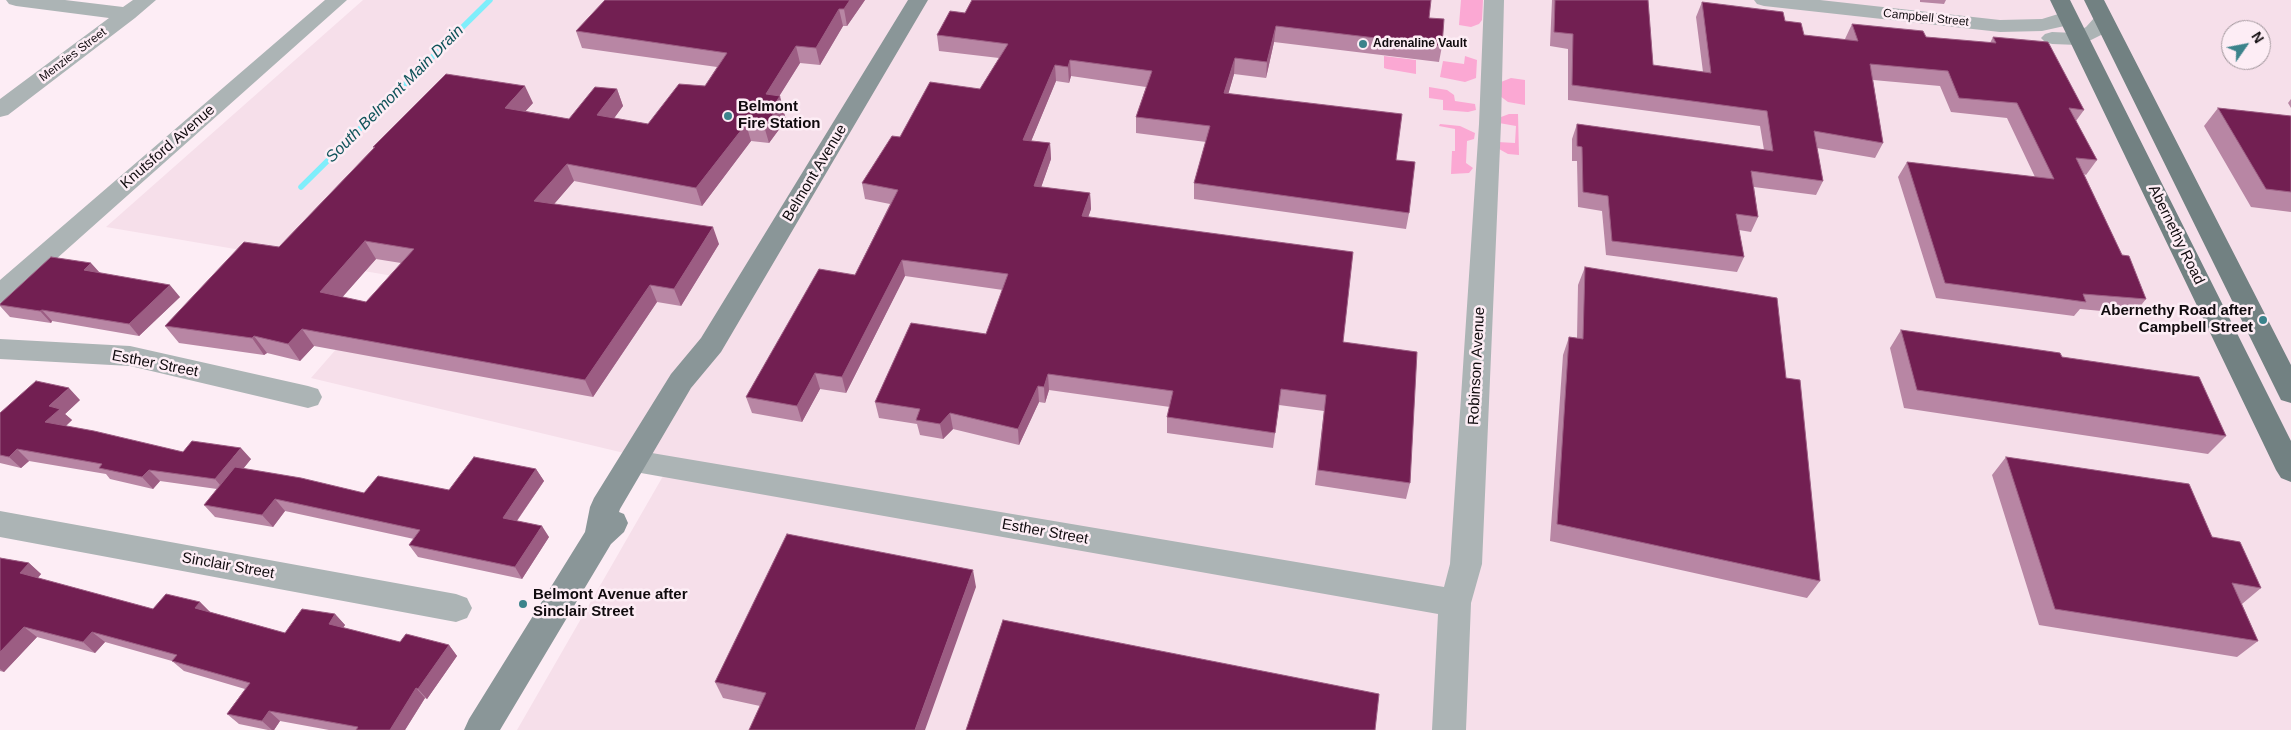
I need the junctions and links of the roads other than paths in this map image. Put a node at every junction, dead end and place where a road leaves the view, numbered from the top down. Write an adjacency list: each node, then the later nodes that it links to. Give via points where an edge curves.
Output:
1 (16, 0): 8 (street)
2 (146, 0): 8 (street, Menzies Street)
3 (337, 0): 11 (street, Knutsford Avenue)
4 (918, 0): 15 (main road, Belmont Avenue, via 712,345 697,382)
5 (1494, 0): 18 (street, Robinson Avenue, via 1467,554)
6 (1764, 0): 9 (street, Campbell Street, via 2000,26 2020,33 2062,39)
7 (2098, 10): 9 (street, via 2096,30); 13 (main road)
8 (128, 14): 10 (street, Menzies Street)
9 (2069, 19): 16 (main road, Abernethy Road)
10 (0, 110)
11 (0, 294)
12 (0, 349): 14 (street, Esther Street, via 130,356)
13 (2291, 392)
14 (308, 398)
15 (643, 464): 18 (street, Esther Street); 20 (main road, Belmont Avenue, via 623,514 600,535)
16 (2291, 470)
17 (0, 524): 19 (street, Sinclair Street)
18 (1455, 603): 21 (street, Robinson Avenue)
19 (456, 608)
20 (481, 730)
21 (1449, 730)

